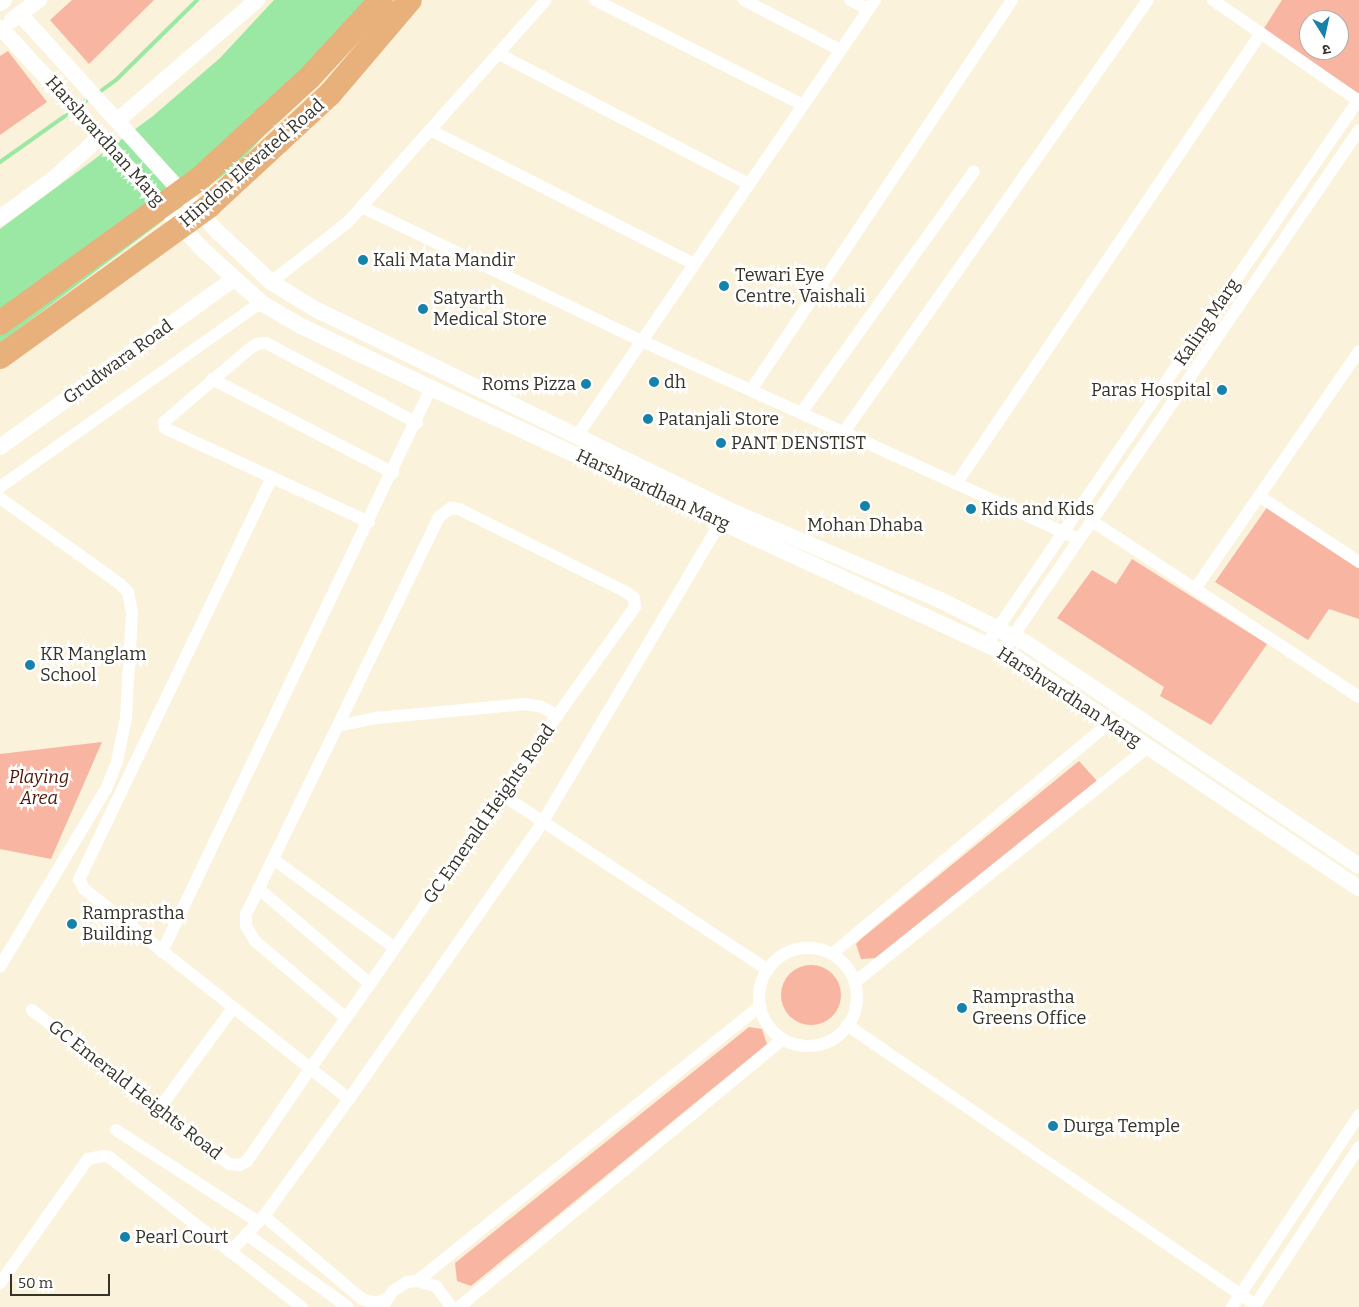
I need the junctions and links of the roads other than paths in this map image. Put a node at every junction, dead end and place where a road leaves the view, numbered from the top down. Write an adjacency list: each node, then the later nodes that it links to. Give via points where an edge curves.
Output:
1 (4, 0): 13 (street)
2 (39, 0): 15 (street)
3 (257, 0): 22 (street)
4 (381, 0): 34 (highway, Hindon Elevated Road, via 309,78 199,179)
5 (410, 0): 37 (highway, Hindon Elevated Road, via 330,94 209,206)
6 (546, 0): 19 (street)
7 (595, 0): 21 (street)
8 (744, 0): 18 (street)
9 (850, 0): 14 (street)
10 (1012, 0): 40 (street)
11 (1148, 0): 43 (street)
12 (1213, 0): 17 (street)
13 (0, 3)
14 (871, 5): 18 (street)
15 (20, 14): 16 (street); 22 (street, Harshvardhan Marg)
16 (1, 28): 25 (street, Harshvardhan Marg)
17 (1261, 33): 20 (street); 48 (street)
18 (840, 50): 21 (street)
19 (499, 54): 23 (street); 27 (street)
20 (1359, 100): 55 (street, Kaling Marg)
21 (803, 105): 27 (street)
22 (121, 124): 32 (street, Harshvardhan Marg, via 218,232)
23 (430, 130): 28 (street); 30 (street)
24 (1359, 130): 53 (street, Kaling Marg)
25 (104, 139): 29 (street); 31 (street, Harshvardhan Marg, via 201,248)
26 (974, 170): 41 (street)
27 (749, 184): 30 (street)
28 (362, 207): 32 (street, via 334,235); 35 (street)
29 (0, 218)
30 (694, 264): 35 (street)
31 (235, 278): 33 (street, Harshvardhan Marg); 45 (street, Grudwara Road)
32 (272, 282): 44 (street, Harshvardhan Marg, via 313,308)
33 (261, 302): 39 (street, Harshvardhan Marg, via 299,325); 49 (street)
34 (0, 323)
35 (642, 341): 40 (street); 44 (street)
36 (1359, 351): 50 (street)
37 (0, 357)
38 (212, 379): 42 (street, via 257,344 266,344); 46 (street); 47 (street, via 167,417 165,428)
39 (431, 388): 42 (street); 52 (street, Harshvardhan Marg)
40 (751, 390): 41 (street)
41 (801, 413): 43 (street)
42 (417, 423): 46 (street)
43 (844, 432): 48 (street)
44 (577, 436): 52 (street, Harshvardhan Marg)
45 (0, 447)
46 (393, 473): 54 (street)
47 (272, 476): 54 (street); 77 (street, via 80,874 84,889)
48 (956, 484): 55 (street)
49 (0, 487)
50 (1259, 496): 57 (street); 58 (street)
51 (0, 498): 79 (street, via 120,584 128,592 132,613 126,718 117,762 106,789)
52 (724, 516): 59 (street, Harshvardhan Marg, via 940,600); 61 (street, Harshvardhan Marg); 71 (street)
53 (1092, 521): 56 (street, Kaling Marg); 58 (street)
54 (369, 522): 77 (street)
55 (1063, 532): 56 (street); 59 (street, Kaling Marg)
56 (1079, 540): 60 (street, Kaling Marg)
57 (1359, 562)
58 (1195, 589): 63 (street)
59 (997, 629): 60 (street, Harshvardhan Marg); 61 (street, Kaling Marg)
60 (1013, 636): 62 (street, Kaling Marg); 64 (street, Harshvardhan Marg)
61 (986, 644): 62 (street, Harshvardhan Marg)
62 (1002, 652): 66 (street, Harshvardhan Marg)
63 (1359, 697)
64 (1125, 709): 66 (street); 68 (street, Harshvardhan Marg)
65 (558, 716): 67 (street, GC Emerald Heights Road, via 542,707 525,704 377,718); 67 (street, via 632,615 636,607 634,598 451,508 439,517); 70 (street, GC Emerald Heights Road)
66 (1109, 723): 69 (street, Harshvardhan Marg); 78 (street)
67 (338, 726): 72 (street)
68 (1164, 734): 69 (street); 73 (street, Harshvardhan Marg)
69 (1147, 748): 75 (street, Harshvardhan Marg); 81 (street)
70 (501, 794): 71 (street); 76 (street, GC Emerald Heights Road)
71 (542, 823): 80 (street); 90 (street)
72 (272, 858): 74 (street); 76 (street)
73 (1359, 866)
74 (258, 888): 82 (street); 86 (street, via 246,914 249,934)
75 (1359, 888)
76 (395, 948): 82 (street, GC Emerald Heights Road)
77 (162, 952): 84 (street)
78 (832, 954): 80 (street, via 818,949 793,950 774,961); 81 (street, via 846,966)
79 (0, 968)
80 (768, 970): 83 (street, via 761,984)
81 (855, 982): 87 (street, via 857,1000)
82 (370, 984): 86 (street, GC Emerald Heights Road)
83 (760, 1006): 88 (street, via 772,1030); 98 (street)
84 (233, 1008): 89 (street); 91 (street)
85 (32, 1010): 91 (street, GC Emerald Heights Road)
86 (346, 1018): 89 (street, GC Emerald Heights Road)
87 (847, 1025): 88 (street, via 832,1040 817,1045 794,1044); 100 (street)
88 (783, 1039): 106 (street)
89 (310, 1069): 90 (street); 91 (street, GC Emerald Heights Road, via 247,1161 240,1166 229,1164)
90 (349, 1099): 95 (street)
91 (159, 1109)
92 (1359, 1115): 100 (street)
93 (116, 1130): 95 (street)
94 (1359, 1148): 102 (street)
95 (261, 1219): 96 (street); 101 (street, via 362,1299)
96 (246, 1234): 97 (street); 104 (street)
97 (230, 1252): 99 (street, via 109,1157 95,1156 88,1159); 103 (street)
98 (417, 1281): 101 (street, via 407,1282); 105 (street, via 436,1286)
99 (0, 1283)
100 (1240, 1294): 102 (street); 107 (street)
101 (384, 1303)
102 (1254, 1306)
103 (302, 1307)
104 (348, 1307)
105 (451, 1307)
106 (459, 1307)
107 (1232, 1307)

